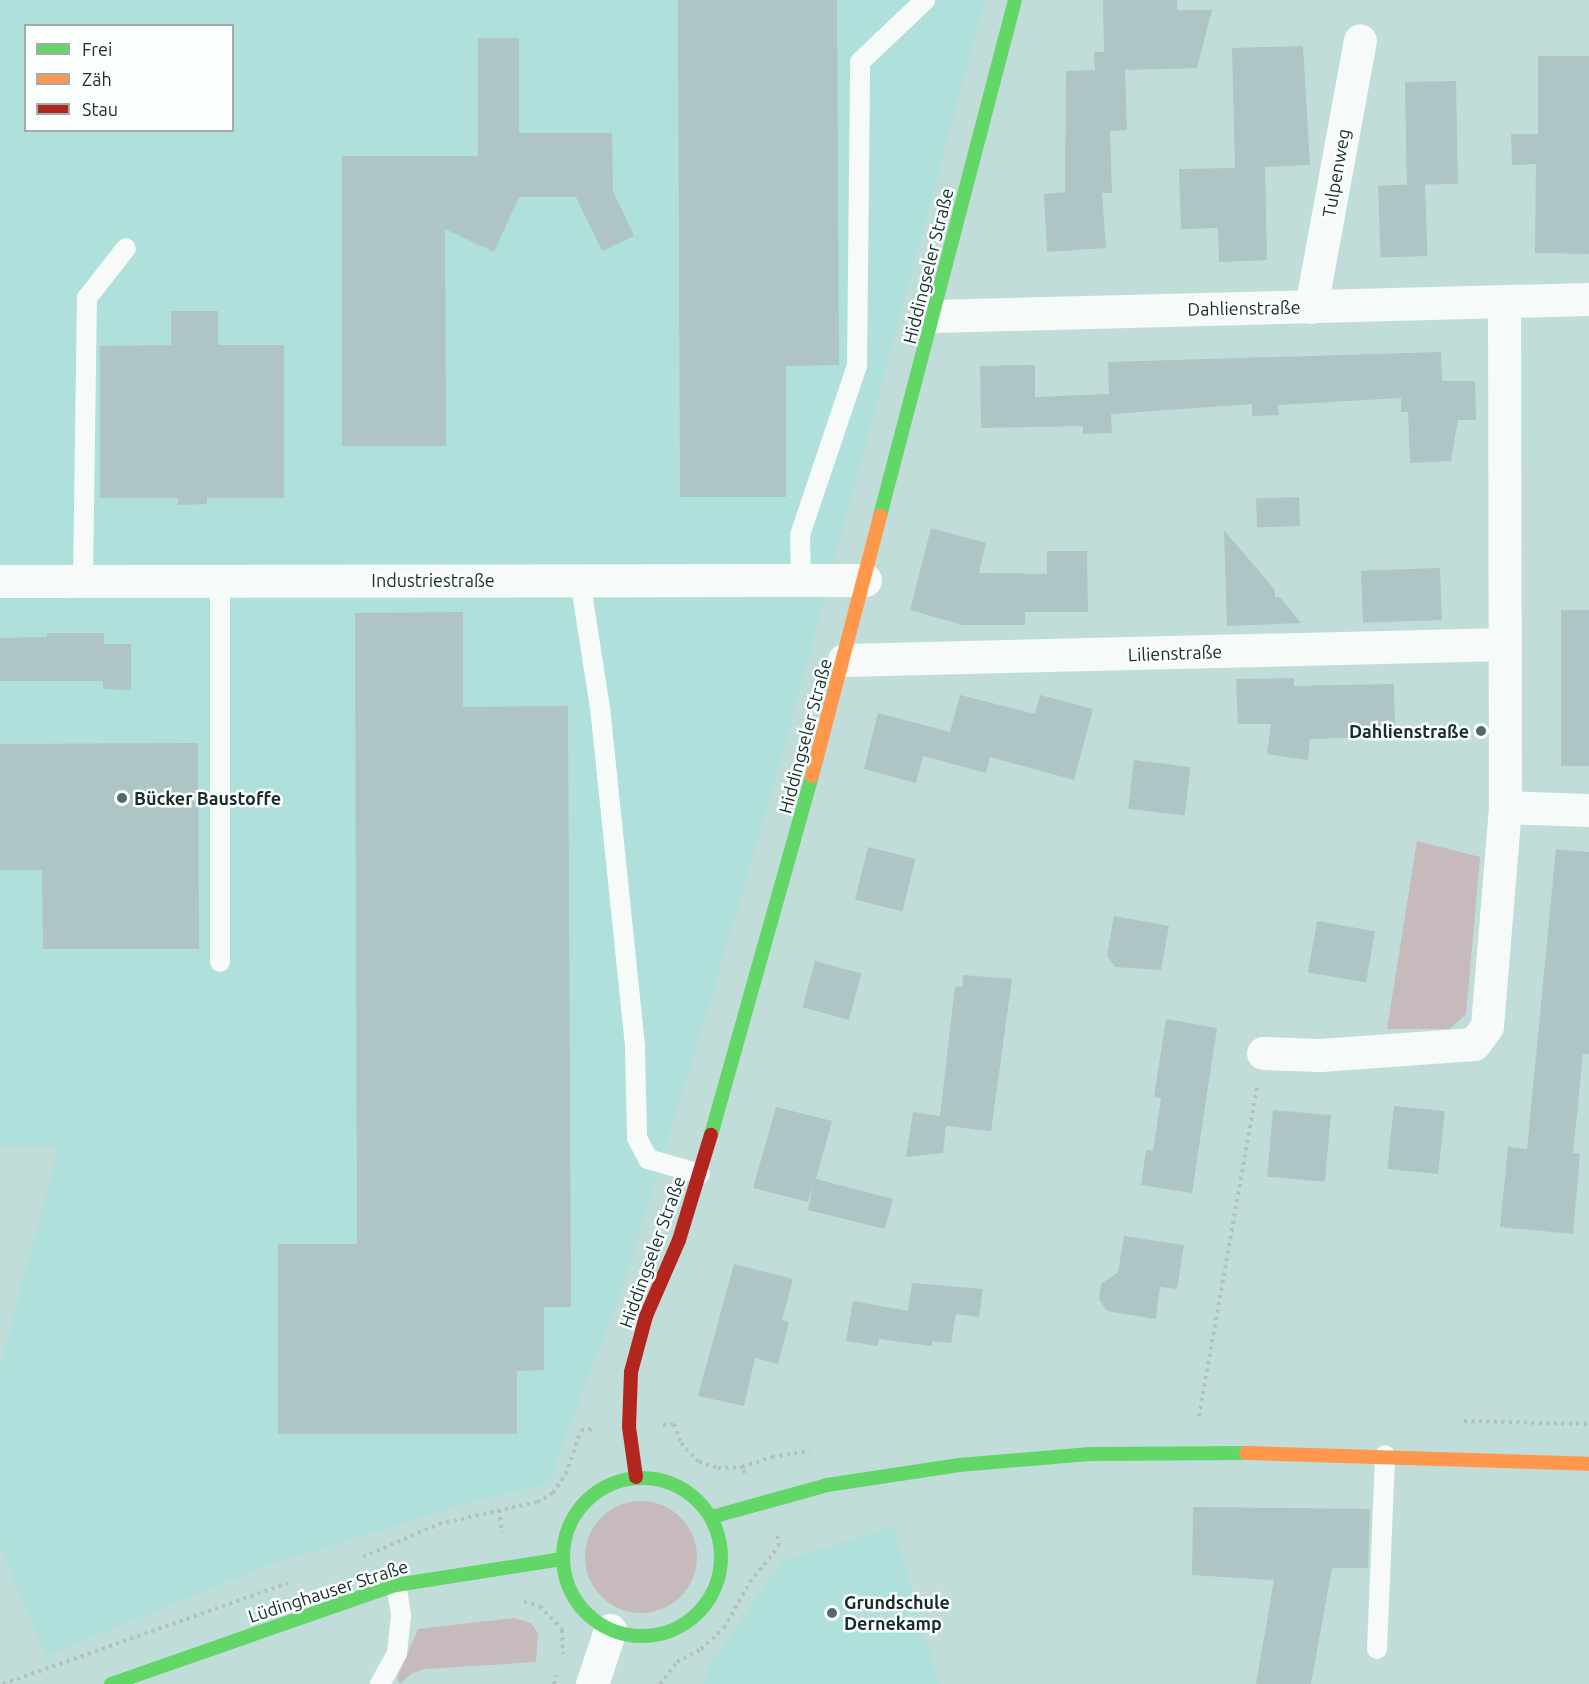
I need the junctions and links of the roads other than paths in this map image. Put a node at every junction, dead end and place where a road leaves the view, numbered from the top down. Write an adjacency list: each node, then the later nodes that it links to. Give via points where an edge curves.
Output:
1 (925, 0): 9 (lane, via 860,62 857,366 800,535)
2 (1015, 0): 8 (street, Hiddingseler Straße)
3 (1360, 40): 7 (street, Tulpenweg)
4 (126, 248): 13 (lane, via 87,298)
5 (1589, 299): 6 (street, Dahlienstraße)
6 (1504, 302): 7 (street, Dahlienstraße); 15 (street)
7 (1311, 307): 8 (street, Dahlienstraße)
8 (934, 316): 11 (street, Hiddingseler Straße)
9 (801, 579): 10 (street, Industriestraße); 11 (street, Industriestraße)
10 (580, 580): 14 (street, Industriestraße); 21 (lane, via 600,707 635,1048 637,1137 648,1159)
11 (866, 580): 16 (street, Hiddingseler Straße)
12 (0, 581): 13 (street, Industriestraße)
13 (83, 581): 14 (street, Industriestraße)
14 (220, 581): 19 (lane)
15 (1505, 644): 16 (street, Lilienstraße); 17 (street)
16 (844, 660): 21 (street, Hiddingseler Straße)
17 (1505, 807): 18 (street); 20 (street, via 1487,1026 1474,1044 1320,1054)
18 (1589, 810)
19 (220, 962)
20 (1263, 1053)
21 (700, 1174): 24 (street, Hiddingseler Straße, via 679,1240 643,1327 631,1372 629,1427)
22 (1385, 1455): 23 (street); 25 (street, via 1090,1454 948,1467 827,1485); 29 (lane)
23 (1589, 1464)
24 (636, 1477): 25 (street, via 666,1480 693,1494); 26 (street, via 607,1485 583,1503 567,1529)
25 (712, 1517): 28 (street, via 722,1549 719,1581 702,1610 675,1630 643,1637)
26 (562, 1559): 27 (street, Lüdinghauser Straße); 28 (street, via 568,1588 579,1605)
27 (396, 1585): 30 (street, Lüdinghauser Straße); 31 (lane, via 401,1614 397,1653)
28 (610, 1630): 32 (street)
29 (1377, 1649)
30 (111, 1684)
31 (380, 1684)
32 (592, 1684)

